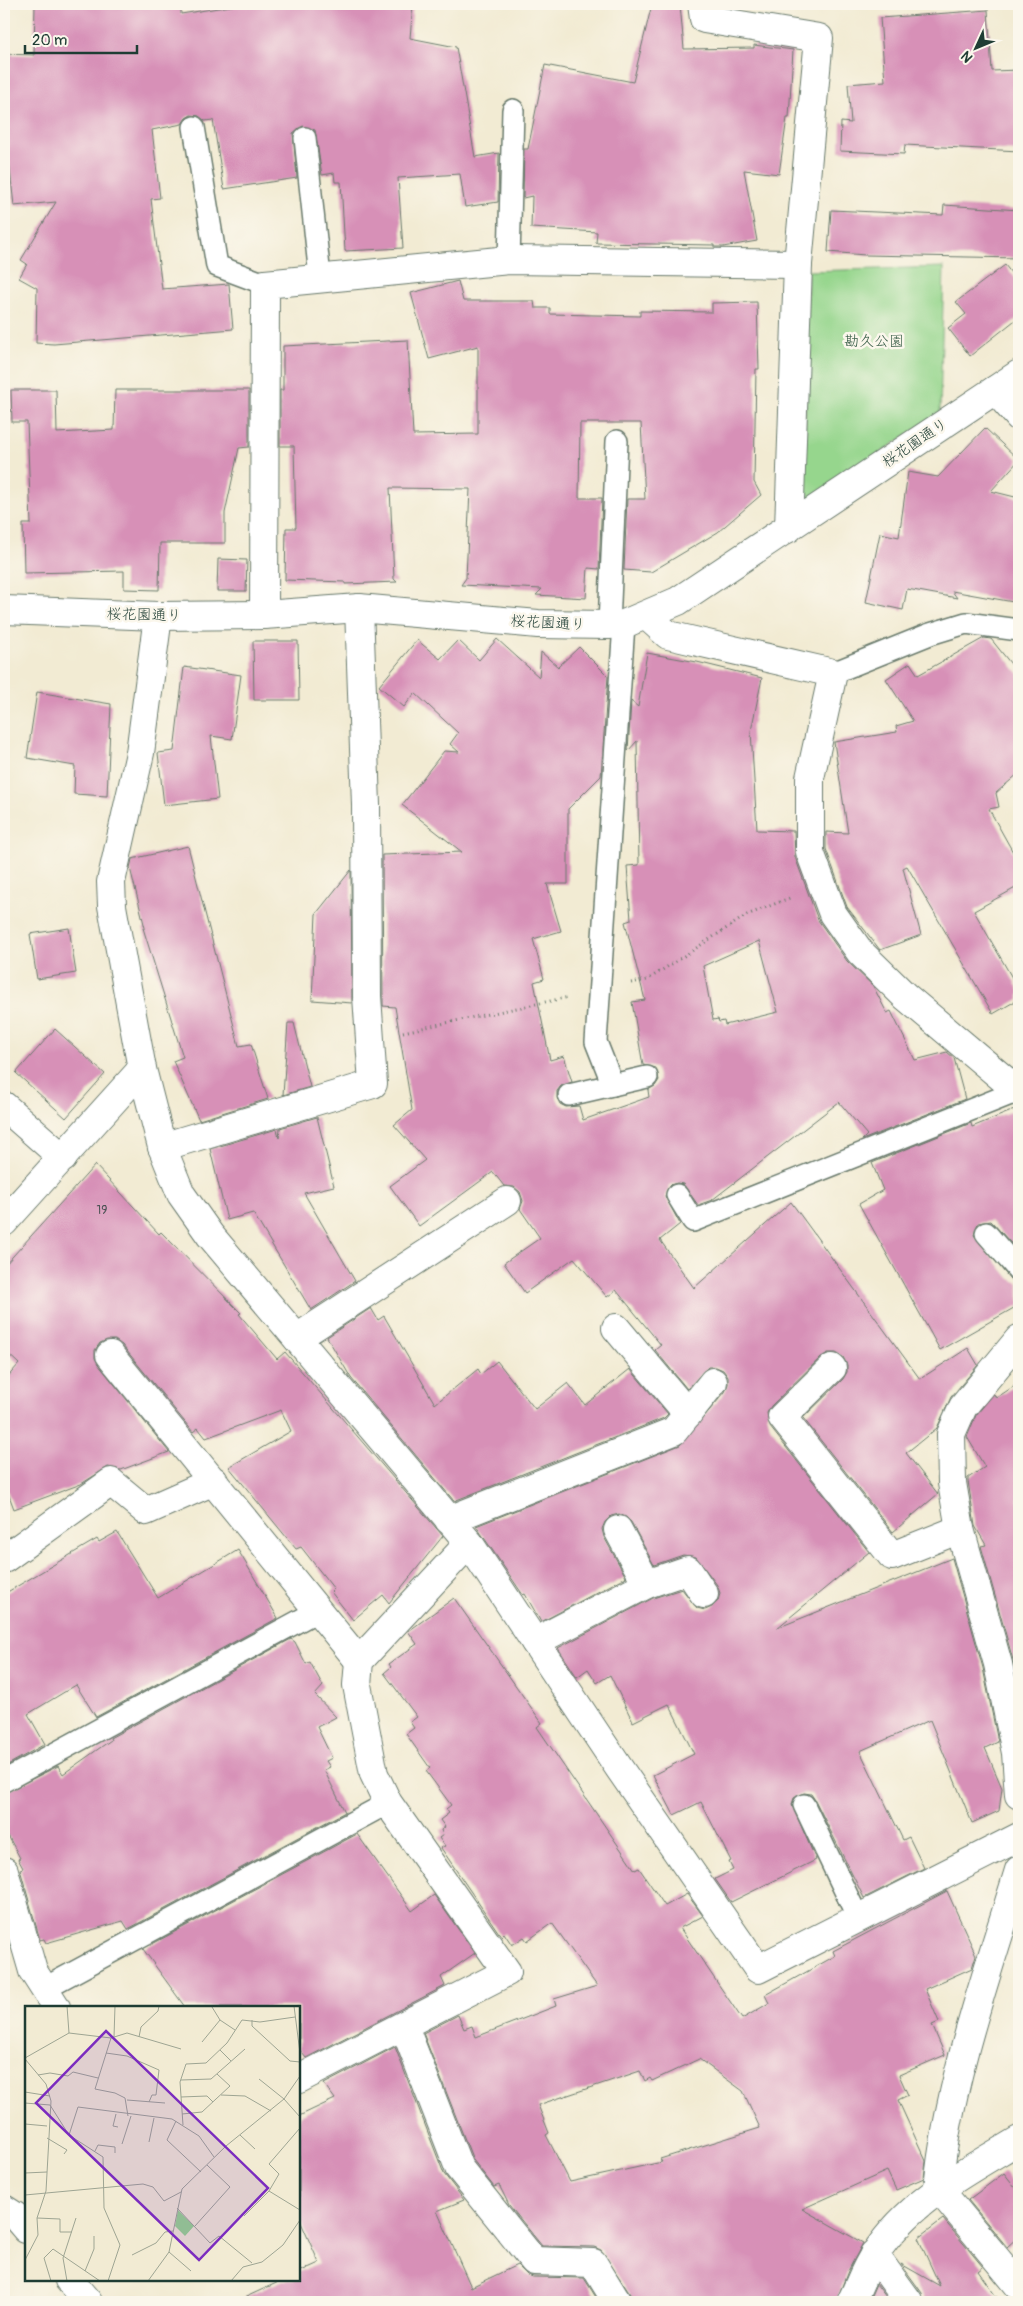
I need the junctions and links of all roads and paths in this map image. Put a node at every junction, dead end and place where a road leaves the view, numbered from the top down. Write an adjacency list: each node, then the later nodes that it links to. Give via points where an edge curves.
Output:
1 (702, 4): 6 (street, via 704,19 819,38)
2 (512, 110): 5 (lane)
3 (194, 127): 8 (lane, via 217,266)
4 (305, 138): 7 (lane)
5 (509, 260): 6 (street); 7 (street)
6 (798, 264): 13 (street)
7 (320, 277): 8 (street)
8 (265, 284): 16 (street)
9 (1019, 374): 10 (street, 桜花園通り)
10 (995, 390): 11 (street); 13 (street, 桜花園通り)
11 (1019, 417)
12 (617, 441): 18 (lane)
13 (789, 528): 18 (street, 桜花園通り, via 678,601)
14 (359, 608): 16 (street, 桜花園通り); 18 (street, 桜花園通り, via 538,624); 27 (street, via 366,805 367,996 372,1084)
15 (4, 610): 17 (street, 桜花園通り)
16 (264, 614): 17 (street, 桜花園通り)
17 (158, 616): 21 (street, via 140,753 111,882 112,906)
18 (627, 622): 20 (street, via 668,635); 23 (lane, via 596,1042)
19 (1019, 630): 20 (lane, via 966,623)
20 (833, 673): 24 (street, via 810,778 810,852 833,914 860,952 905,996)
21 (142, 1069): 27 (street); 28 (street)
22 (647, 1077): 23 (lane)
23 (613, 1085): 25 (lane)
24 (1019, 1092): 29 (lane, via 693,1221)
25 (569, 1095)
26 (4, 1106): 28 (street)
27 (162, 1147): 35 (street, via 181,1194 210,1235)
28 (63, 1158): 31 (street)
29 (677, 1195)
30 (507, 1201): 35 (street)
31 (4, 1222)
32 (986, 1233): 33 (lane)
33 (1019, 1271)
34 (616, 1328): 40 (street)
35 (297, 1338): 42 (street)
36 (1018, 1343): 43 (street, via 963,1407 951,1434 952,1483)
37 (110, 1355): 41 (street)
38 (832, 1368): 43 (street, via 782,1417 892,1556)
39 (714, 1382): 40 (street)
40 (688, 1414): 42 (street, via 674,1431)
41 (214, 1481): 46 (street, via 146,1511 110,1482); 49 (street)
42 (449, 1520): 45 (street)
43 (960, 1529): 53 (street, via 998,1664 1016,1753)
44 (618, 1530): 47 (street)
45 (469, 1543): 50 (street); 51 (street)
46 (4, 1558)
47 (647, 1584): 48 (street, via 688,1570); 50 (street)
48 (704, 1594)
49 (319, 1610): 51 (street); 52 (lane)
50 (535, 1642): 59 (street, via 758,1969)
51 (359, 1661): 54 (street, via 357,1685 374,1774)
52 (4, 1781)
53 (1019, 1795)
54 (388, 1803): 60 (lane); 61 (street, via 507,1972)
55 (804, 1805): 59 (lane)
56 (1019, 1837): 59 (street)
57 (1019, 1870): 64 (street, via 959,2068 942,2140)
58 (4, 1871): 60 (street, via 33,1971)
59 (858, 1918)
60 (50, 1998)
61 (404, 2026): 62 (street); 69 (street, via 459,2168 534,2261 593,2263)
62 (300, 2078)
63 (1019, 2140): 64 (street)
64 (938, 2188): 65 (street, via 909,2212); 67 (street)
65 (874, 2254): 70 (street); 71 (street)
66 (70, 2281): 68 (street)
67 (1019, 2286)
68 (88, 2302)
69 (617, 2302)
70 (851, 2302)
71 (909, 2302)

